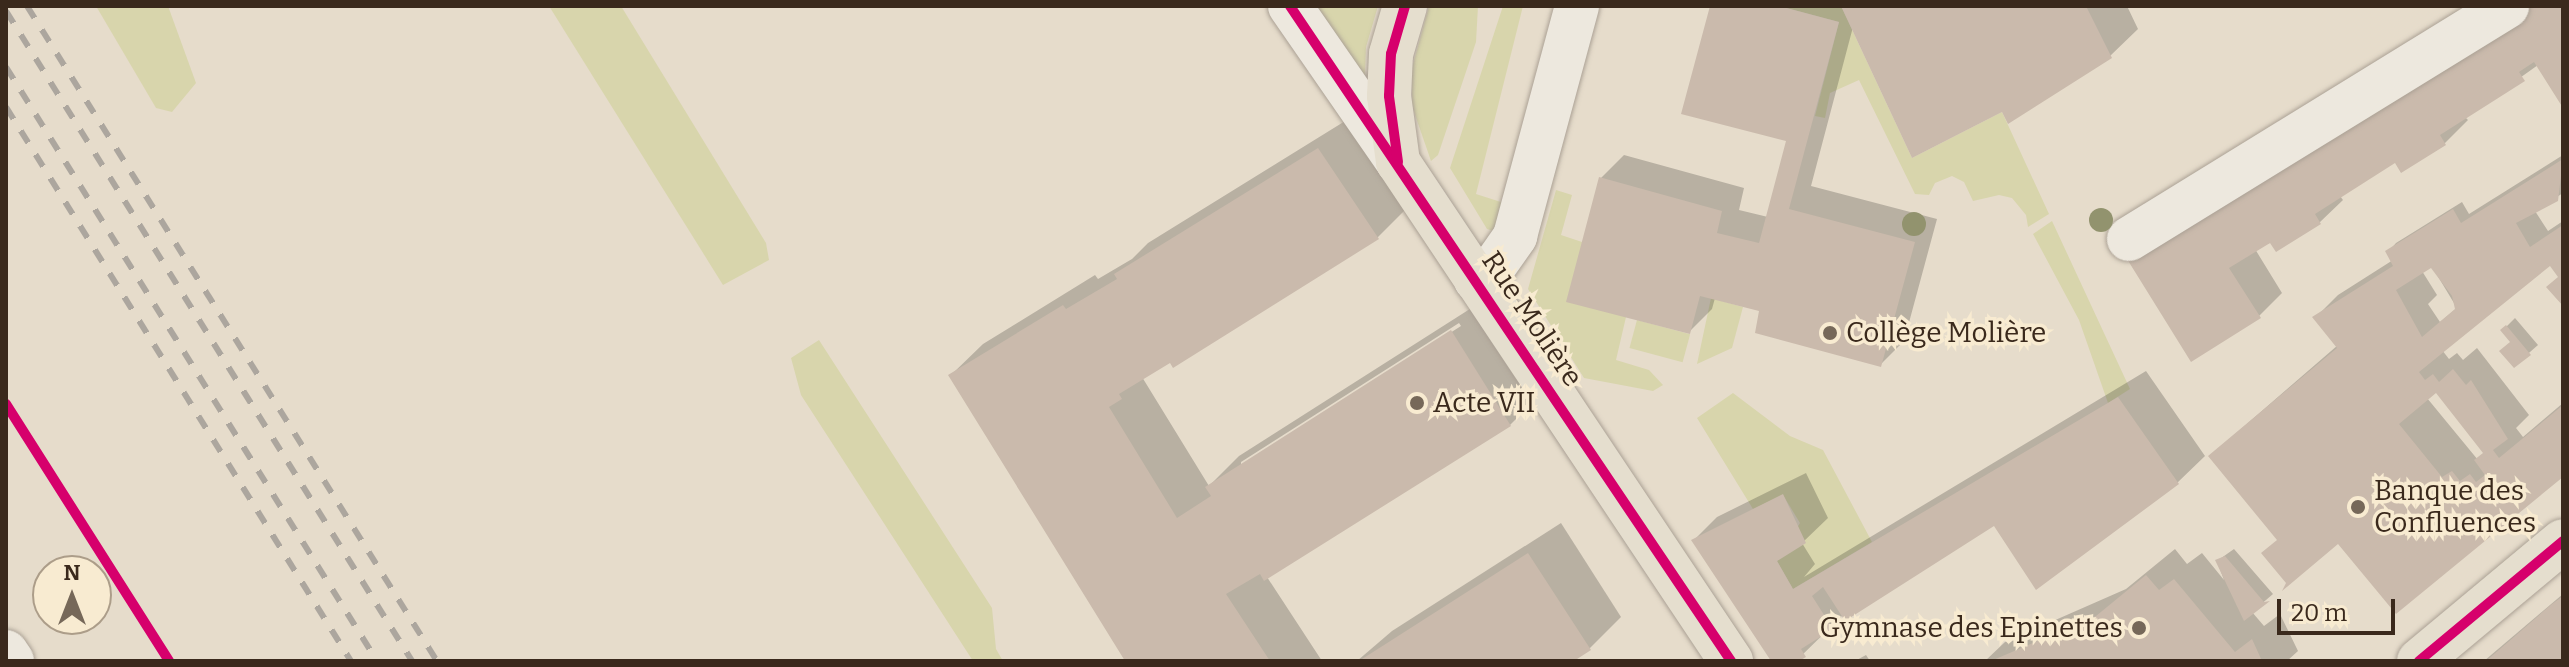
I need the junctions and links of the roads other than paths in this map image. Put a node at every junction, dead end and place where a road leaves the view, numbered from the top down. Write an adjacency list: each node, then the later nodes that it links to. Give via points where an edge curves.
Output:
1 (1290, 6): 5 (street, Rue Molière)
2 (1405, 6): 5 (main road, via 1391,54 1389,96)
3 (1577, 6): 7 (street, via 1515,236 1493,268)
4 (2507, 6): 6 (street)
5 (1398, 162): 7 (main road, Rue Molière)
6 (2129, 239)
7 (1476, 280): 11 (main road, Rue Molière)
8 (2563, 541): 12 (main road)
9 (6, 652): 10 (street)
10 (12, 661)
11 (1731, 661)
12 (2419, 661)

